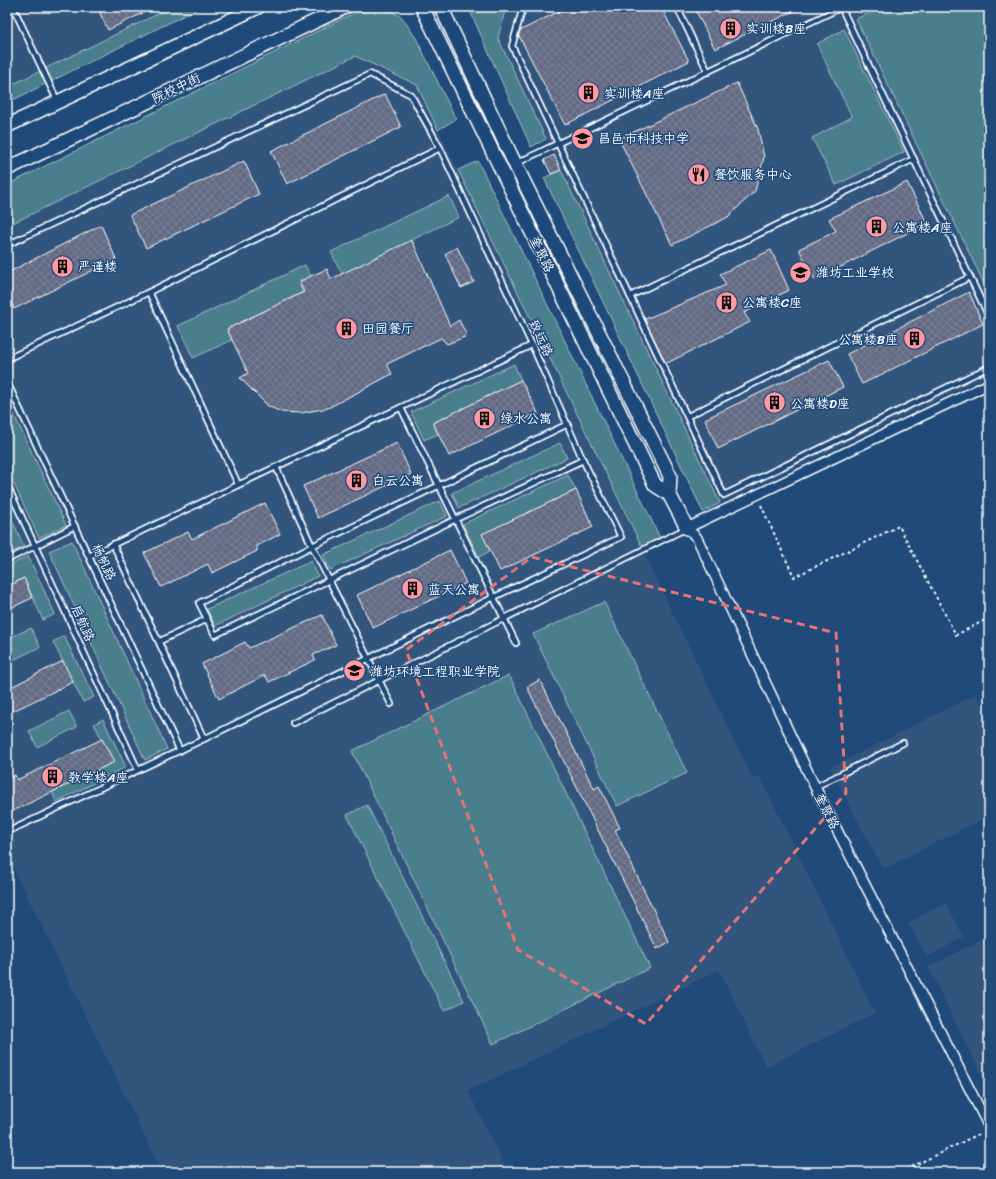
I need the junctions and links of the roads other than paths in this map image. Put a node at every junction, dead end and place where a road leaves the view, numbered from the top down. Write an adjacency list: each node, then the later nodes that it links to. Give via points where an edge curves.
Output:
1 (13, 7): 10 (lane)
2 (258, 7): 10 (street)
3 (345, 7): 16 (street, 院校中街)
4 (422, 7): 36 (street, 奎聚路, via 655,485)
5 (441, 7): 15 (street, 奎聚路)
6 (523, 7): 12 (lane, via 512,46)
7 (677, 7): 9 (lane)
8 (841, 7): 9 (lane); 14 (lane)
9 (708, 72): 12 (lane)
10 (58, 102): 11 (street)
11 (7, 126)
12 (559, 144): 15 (lane); 20 (lane)
13 (440, 148): 17 (lane, 致远路, via 411,95 370,74); 19 (lane); 22 (lane, 致远路)
14 (914, 159): 18 (lane); 20 (lane)
15 (515, 164): 36 (street, 奎聚路, via 670,476)
16 (7, 169)
17 (7, 245)
18 (970, 277): 21 (lane); 29 (lane)
19 (148, 292): 23 (lane); 33 (lane)
20 (630, 296): 29 (lane)
21 (989, 317)
22 (532, 345): 28 (lane); 30 (lane, 致远路)
23 (7, 360): 25 (lane)
24 (989, 367): 29 (lane, via 724,495)
25 (7, 372)
26 (7, 382): 38 (lane, 杨帆路)
27 (989, 384): 39 (street)
28 (400, 408): 32 (lane); 35 (lane)
29 (688, 416)
30 (568, 424): 31 (lane, 致远路); 35 (lane)
31 (584, 460): 37 (lane); 46 (lane, 致远路, via 621,537)
32 (276, 467): 33 (lane); 42 (lane)
33 (238, 484): 40 (lane)
34 (7, 485): 41 (lane, 启航路)
35 (438, 486): 37 (lane); 42 (lane)
36 (669, 494): 39 (street, 奎聚路)
37 (454, 520): 45 (lane); 46 (lane)
38 (75, 526): 41 (lane); 43 (lane, 杨帆路)
39 (686, 528): 48 (lane); 59 (street, 奎聚路, via 697,538)
40 (113, 544): 43 (lane); 49 (lane)
41 (36, 546): 44 (lane); 58 (lane, 启航路)
42 (312, 546): 45 (lane); 47 (lane, via 199,603)
43 (89, 556): 57 (lane, 杨帆路)
44 (7, 560)
45 (329, 580): 47 (lane, via 215,635); 51 (lane)
46 (492, 598): 48 (lane); 51 (lane)
47 (207, 619): 49 (lane)
48 (503, 619): 50 (lane); 52 (lane)
49 (160, 641): 55 (lane)
50 (516, 643)
51 (369, 658): 52 (lane); 55 (lane)
52 (379, 680): 53 (lane); 54 (lane)
53 (391, 704)
54 (293, 723)
55 (204, 739): 57 (lane)
56 (903, 743): 59 (lane)
57 (180, 751): 58 (lane)
58 (138, 770): 60 (lane)
59 (815, 787): 61 (street, 奎聚路)
60 (7, 832)
61 (986, 1130)

